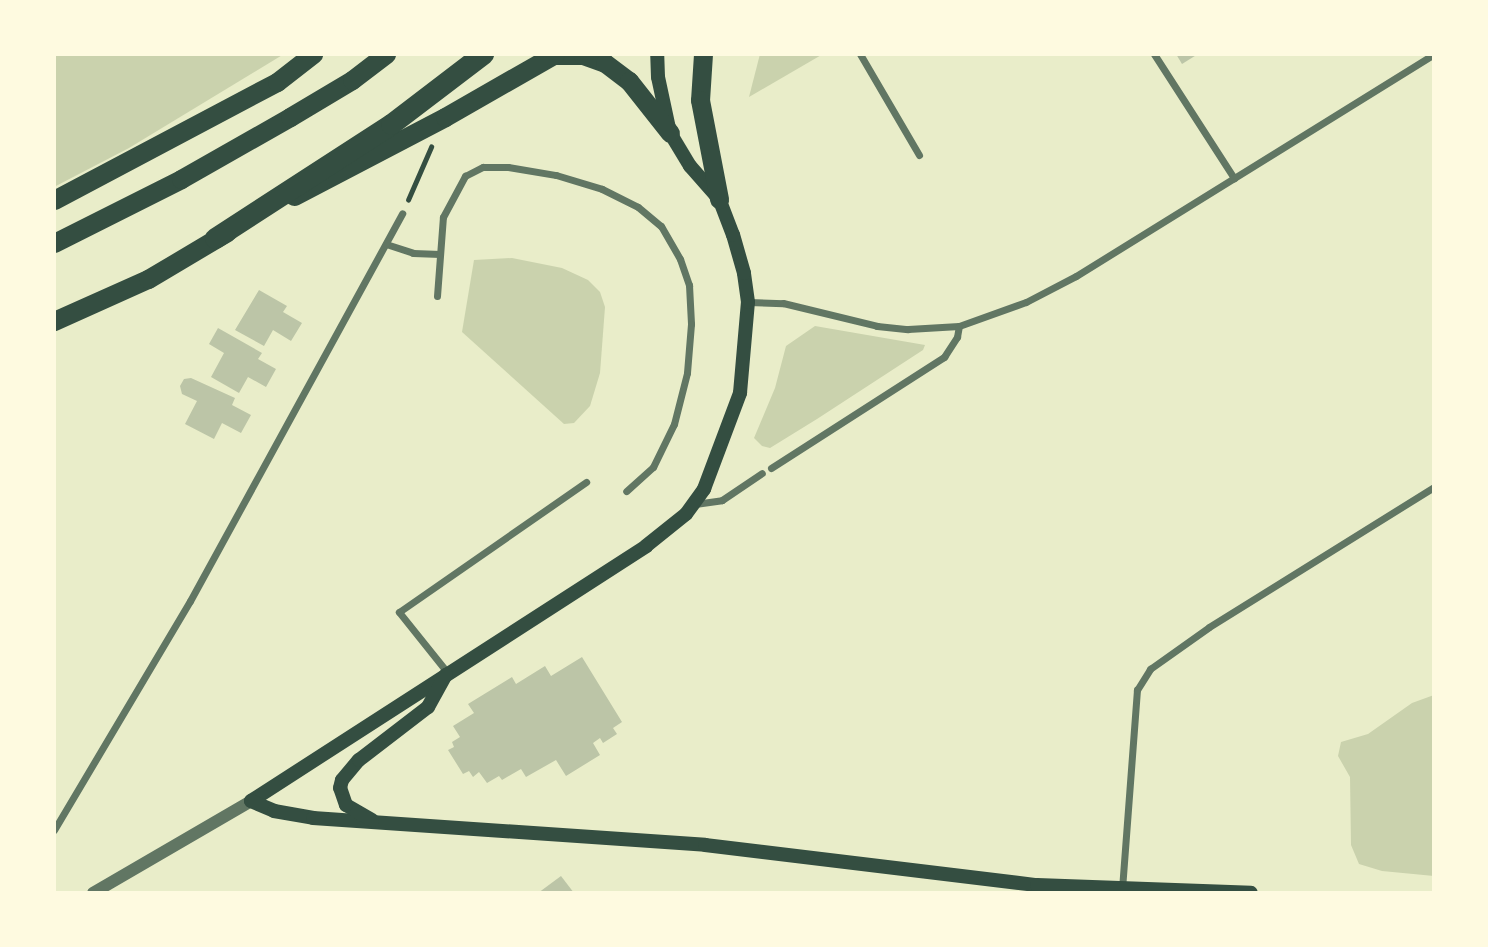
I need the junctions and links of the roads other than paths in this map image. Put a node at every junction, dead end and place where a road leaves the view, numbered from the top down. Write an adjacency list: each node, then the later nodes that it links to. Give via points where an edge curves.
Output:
1 (313, 54): 14 (highway, via 277,82)
2 (386, 54): 17 (highway, via 290,117)
3 (483, 54): 16 (highway, via 391,124)
4 (657, 54): 10 (main road, via 657,77)
5 (703, 54): 13 (highway, via 700,100)
6 (860, 54): 11 (street)
7 (1154, 54): 12 (street)
8 (1434, 54): 12 (street)
9 (555, 55): 10 (highway, via 583,55 605,63 629,81); 16 (highway)
10 (670, 133): 13 (main road, via 690,166)
11 (919, 155)
12 (1234, 178): 23 (street, via 1076,276 1026,302)
13 (719, 199): 21 (main road, via 741,260)
14 (54, 200)
15 (402, 214): 18 (street)
16 (215, 238): 22 (highway, via 148,279)
17 (54, 243)
18 (386, 244): 19 (street, via 414,253); 33 (street, via 190,601)
19 (440, 254): 20 (street); 28 (street, via 443,217 455,190 465,176 483,167 556,175 602,189 638,207 661,226 680,259 688,285 687,373 674,424 653,467)
20 (437, 296)
21 (748, 302): 23 (street, via 782,303 877,326); 29 (main road, via 740,393 715,467)
22 (54, 321)
23 (959, 326): 24 (street, via 944,356)
24 (771, 468)
25 (762, 473): 29 (street, via 722,500)
26 (586, 482): 30 (street, via 399,612)
27 (1434, 487): 34 (street, via 1218,621 1150,669 1138,690)
28 (626, 491)
29 (695, 505): 30 (main road, via 656,540)
30 (447, 672): 31 (main road); 32 (main road, via 428,707 342,780 346,806)
31 (251, 801): 32 (main road, via 301,817); 35 (street)
32 (390, 825): 34 (main road, via 705,845 1037,885)
33 (54, 830)
34 (1122, 890): 36 (main road)
35 (93, 893)
36 (1251, 893)

